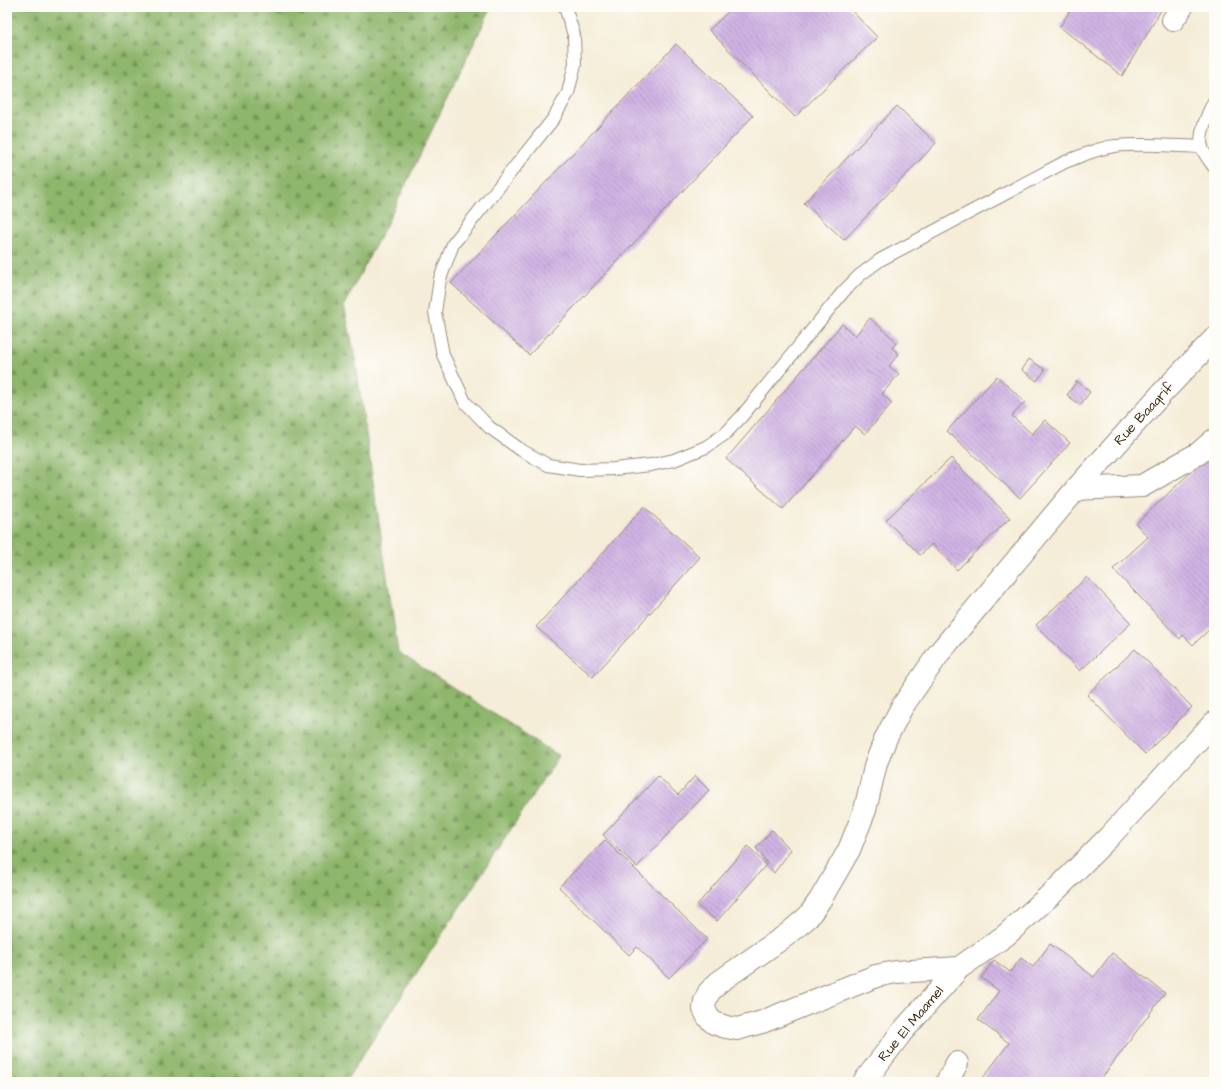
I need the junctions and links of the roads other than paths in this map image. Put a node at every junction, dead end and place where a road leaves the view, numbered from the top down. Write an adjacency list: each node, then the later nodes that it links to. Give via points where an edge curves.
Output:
1 (565, 7): 3 (lane, via 574,35 574,64 568,93 554,118 453,244 440,279 435,312 443,355 465,402 489,427 521,450 548,465 580,470 651,465 706,447 725,434 742,416 843,292 880,260 1064,162 1088,153 1114,146)
2 (1214, 101): 3 (lane, via 1203,127)
3 (1202, 147): 4 (lane)
4 (1214, 167)
5 (1214, 339): 7 (street, Rue Baaqrif)
6 (1214, 440): 7 (street, via 1199,453 1142,486)
7 (1076, 489): 9 (street, Rue Baaqrif, via 939,654 902,707 876,763 865,810 849,850 808,917 719,982 709,992 704,1010 714,1023 737,1029 762,1022 876,976 896,972)
8 (1214, 723): 9 (street, Rue El Maamel, via 1109,837 1057,889 1006,935)
9 (959, 968): 10 (street, Rue El Maamel, via 901,1033)
10 (864, 1082)

